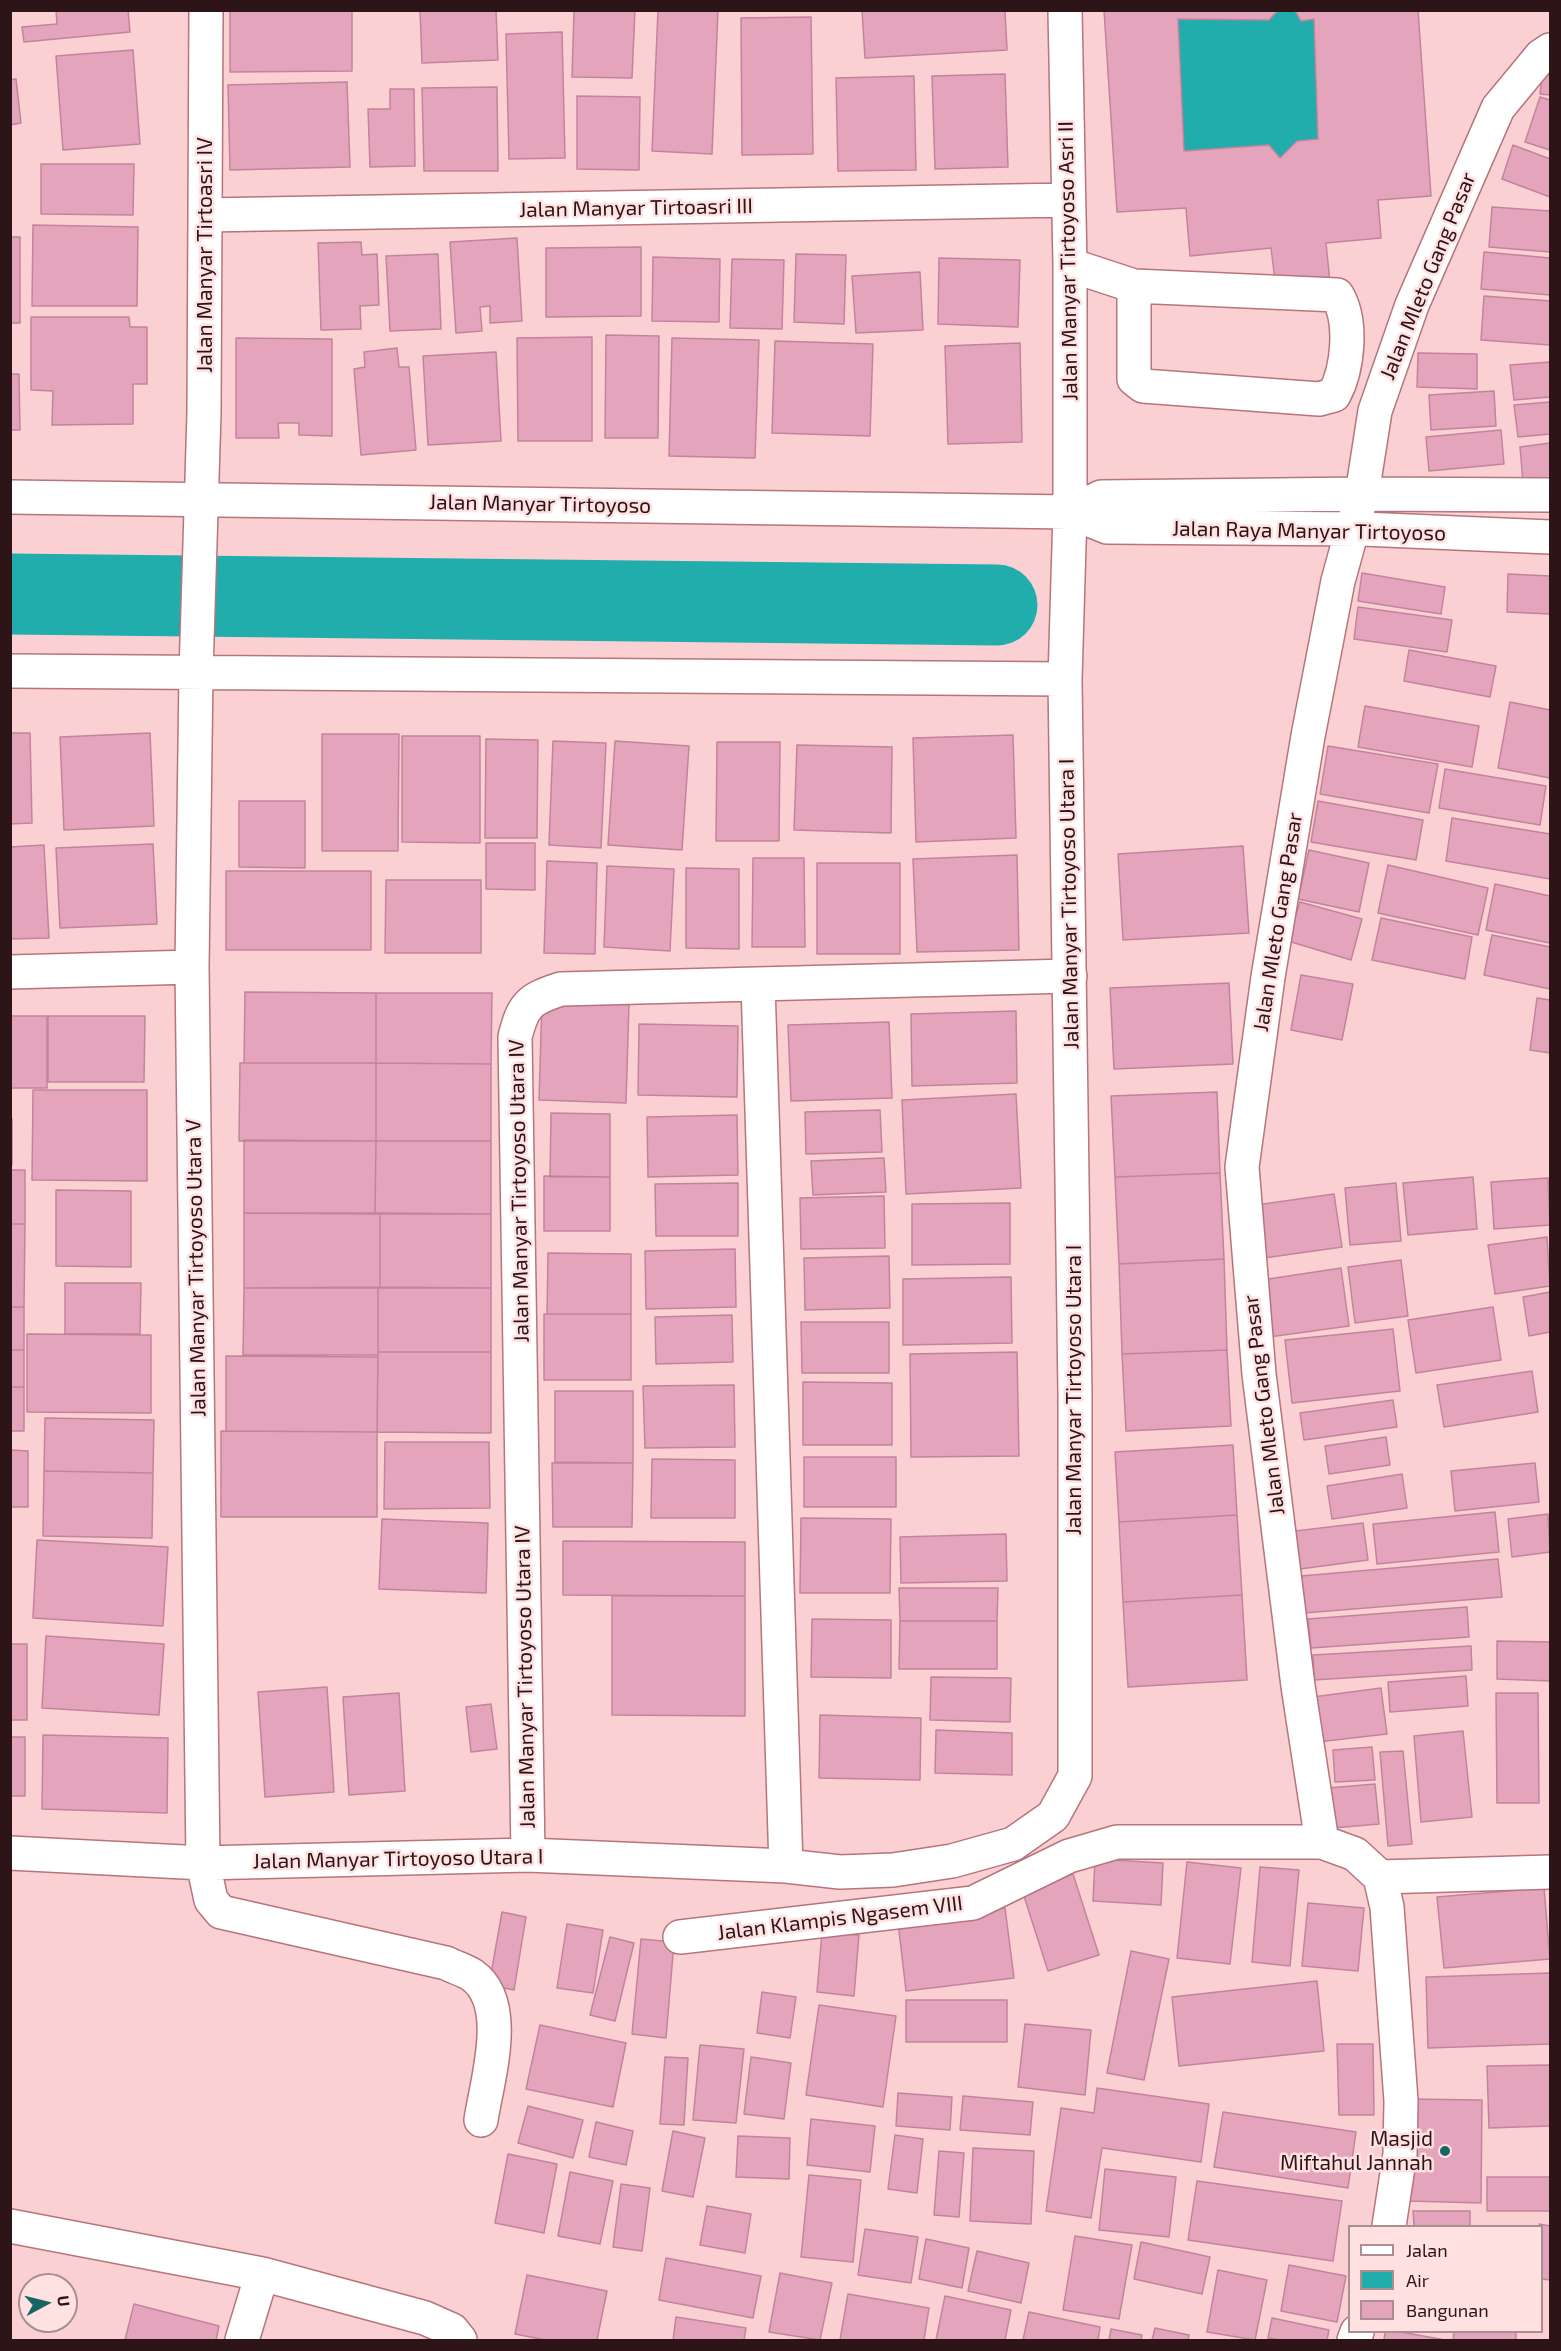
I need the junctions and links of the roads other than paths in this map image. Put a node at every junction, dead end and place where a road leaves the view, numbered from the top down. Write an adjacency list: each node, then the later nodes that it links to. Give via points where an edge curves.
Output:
1 (206, 10): 5 (street, Jalan Manyar Tirtoasri IV)
2 (1065, 10): 4 (street, Jalan Manyar Tirtoyoso Asri II)
3 (1551, 50): 8 (street, Jalan Mleto Gang Pasar, via 1541,56 1498,108 1412,305 1375,411)
4 (1067, 200): 5 (street, Jalan Manyar Tirtoasri III); 6 (street, Jalan Manyar Tirtoyoso Asri II)
5 (205, 215): 11 (street, Jalan Manyar Tirtoasri IV)
6 (1070, 265): 7 (street); 12 (street, Jalan Manyar Tirtoyoso Asri II)
7 (1134, 286): 7 (street, via 1134,379 1143,386 1319,399 1334,394 1343,378 1346,327 1342,304 1336,295)
8 (1362, 494): 9 (street); 12 (street, via 1101,497); 13 (street, Jalan Mleto Gang Pasar)
9 (1551, 495)
10 (10, 497): 11 (street, Jalan Manyar Tirtoyoso)
11 (203, 499): 12 (street, Jalan Manyar Tirtoyoso); 16 (street)
12 (1070, 512): 13 (street, Jalan Raya Manyar Tirtoyoso, via 1107,527); 17 (street, Jalan Manyar Tirtoyoso Asri II)
13 (1354, 529): 14 (street, Jalan Raya Manyar Tirtoyoso); 22 (street, Jalan Mleto Gang Pasar, via 1338,581 1308,736 1268,977 1242,1167 1260,1386)
14 (1551, 537)
15 (10, 671): 16 (street)
16 (196, 673): 17 (street); 18 (street, Jalan Manyar Tirtoyoso Utara V)
17 (1065, 679): 20 (street, Jalan Manyar Tirtoyoso Utara I)
18 (192, 967): 19 (street); 25 (street, Jalan Manyar Tirtoyoso Utara V)
19 (10, 972)
20 (1070, 976): 21 (street, Jalan Manyar Tirtoyoso Utara IV); 26 (street, Jalan Manyar Tirtoyoso Utara I, via 1075,1776 1053,1816 1012,1844 952,1861 893,1870 840,1872)
21 (758, 986): 24 (street, Jalan Manyar Tirtoyoso Utara IV, via 561,989 538,996 521,1014 515,1037); 26 (street)
22 (1322, 1842): 28 (street, Jalan Klampis Ngasem VIII, via 1355,1854); 29 (street, Jalan Klampis Ngasem VIII, via 1117,1842 1069,1856 973,1902)
23 (10, 1852): 25 (street, Jalan Manyar Tirtoyoso Utara I)
24 (528, 1855): 25 (street, Jalan Manyar Tirtoyoso Utara I); 26 (street, Jalan Manyar Tirtoyoso Utara I)
25 (203, 1863): 30 (street, Jalan Manyar Tirtoyoso Utara V, via 211,1900 221,1912 446,1963 472,1975 488,1993 496,2024)
26 (786, 1866)
27 (1551, 1872): 28 (street)
28 (1380, 1876): 31 (street, via 1387,1907 1401,2101 1400,2154)
29 (680, 1937)
30 (481, 2120)
31 (1389, 2225)
32 (10, 2226): 33 (street)
33 (262, 2274): 34 (street, via 425,2318); 35 (street)
34 (456, 2335)
35 (242, 2340)

